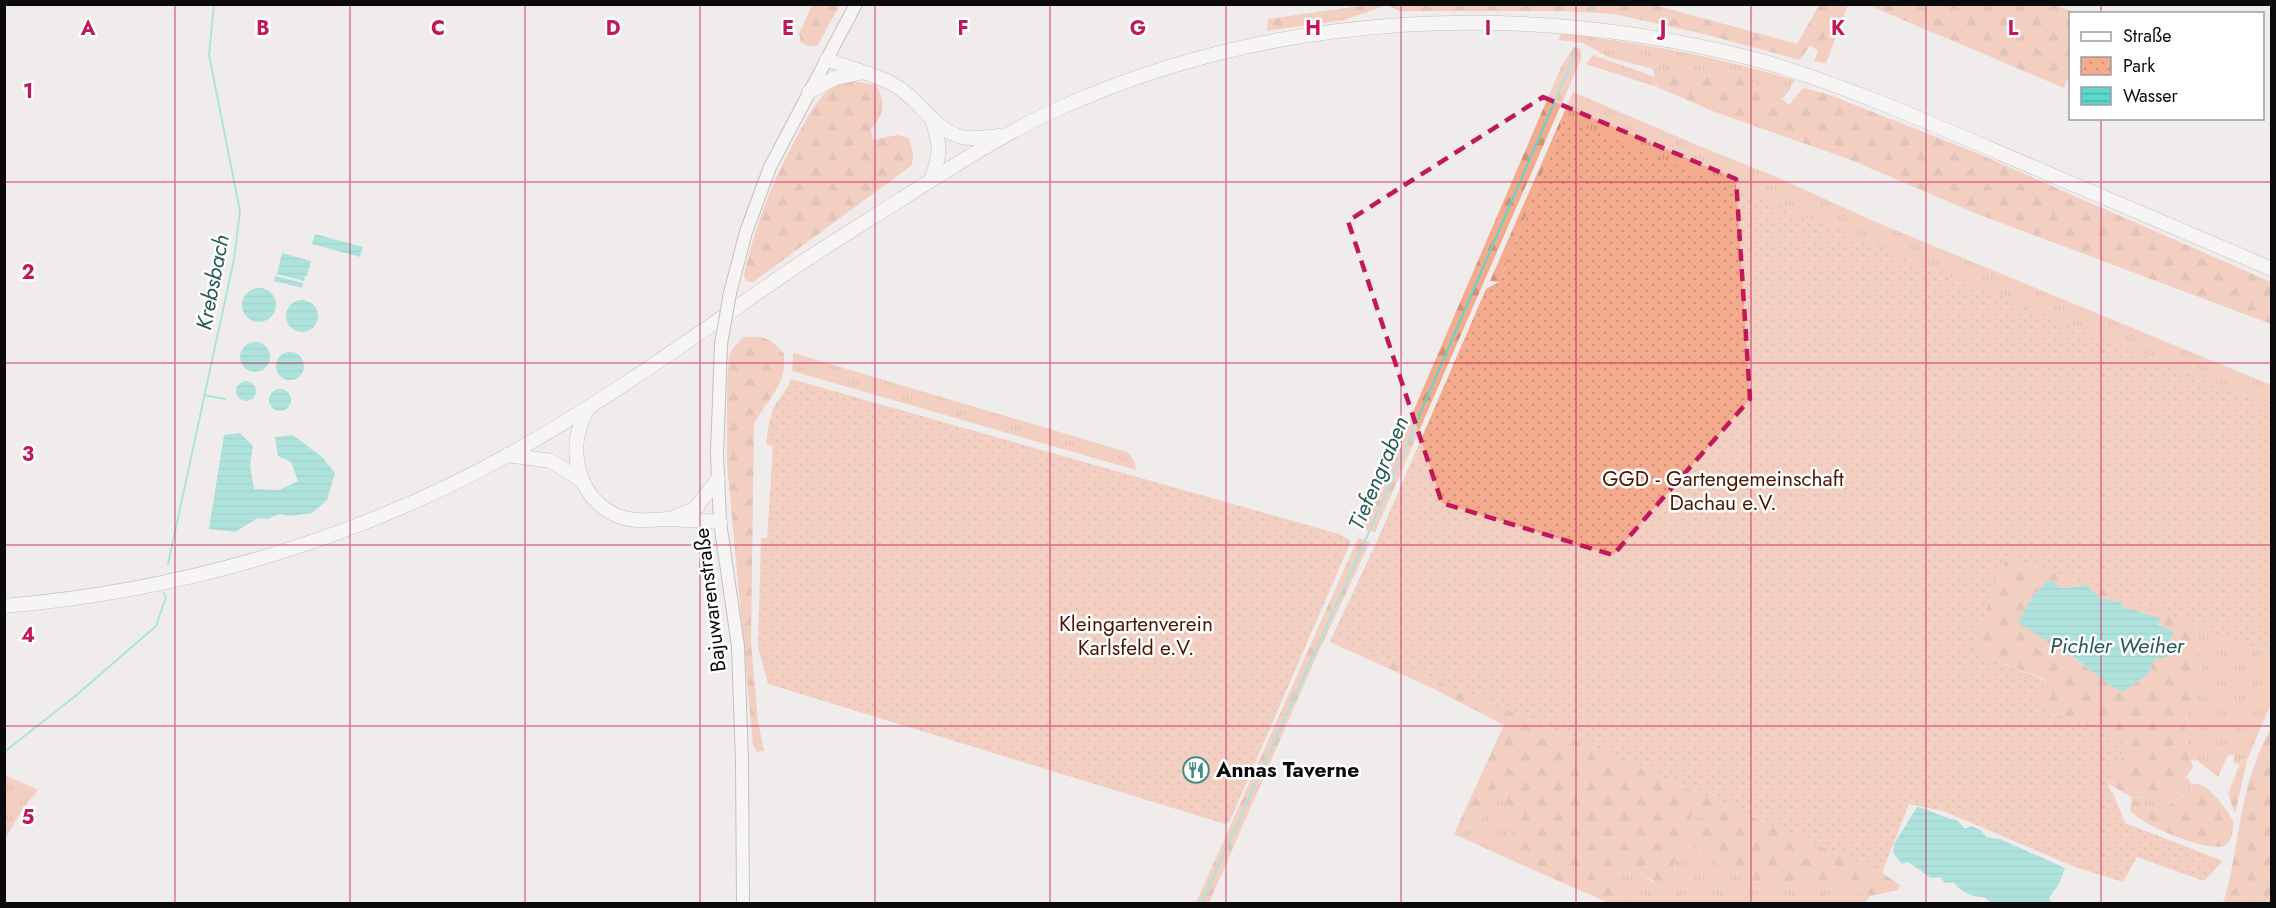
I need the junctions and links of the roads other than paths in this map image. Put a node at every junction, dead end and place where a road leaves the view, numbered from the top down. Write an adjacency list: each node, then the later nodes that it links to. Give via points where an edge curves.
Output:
1 (856, 4): 2 (main road, Bajuwarenstraße)
2 (827, 59): 3 (highway); 4 (main road, Bajuwarenstraße)
3 (862, 73): 4 (highway, via 835,78); 5 (highway, via 895,85)
4 (809, 92): 11 (main road, Bajuwarenstraße, bridge, via 770,167 746,232 730,293 722,344)
5 (932, 118): 6 (highway, via 960,136); 7 (highway, via 940,147)
6 (1007, 135): 7 (highway); 8 (highway, via 1060,107 1122,82 1208,55 1322,30 1422,20 1589,26 1684,42 1758,60 1817,80)
7 (931, 180): 9 (highway, via 784,274)
8 (2271, 269)
9 (588, 408): 10 (highway); 12 (highway, via 577,436)
10 (507, 455): 12 (highway, via 551,461); 15 (highway, via 405,505 255,560 152,585 70,600)
11 (718, 479): 13 (highway, via 695,509); 14 (main road, Bajuwarenstraße)
12 (581, 480): 13 (highway, via 588,494 610,513 637,520)
13 (670, 519): 14 (highway)
14 (720, 522): 16 (main road, Bajuwarenstraße, via 738,646)
15 (4, 606)
16 (743, 903)

